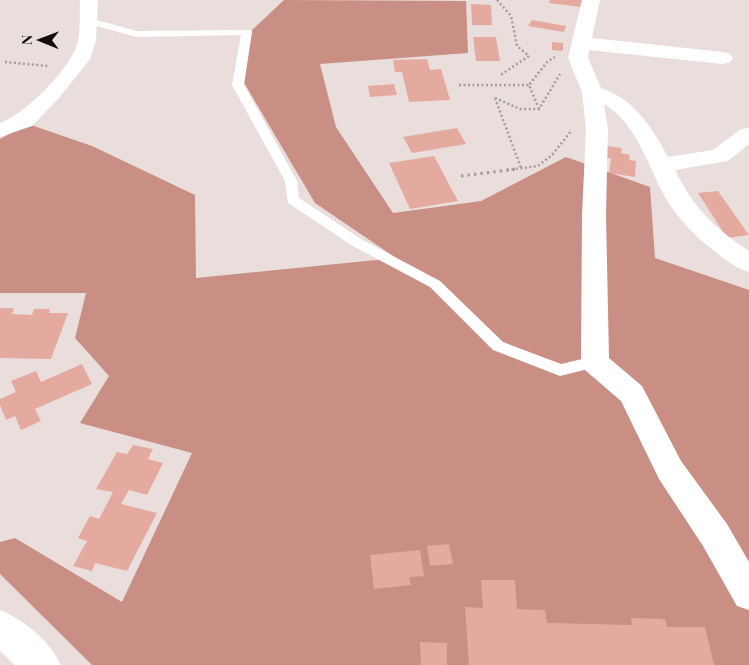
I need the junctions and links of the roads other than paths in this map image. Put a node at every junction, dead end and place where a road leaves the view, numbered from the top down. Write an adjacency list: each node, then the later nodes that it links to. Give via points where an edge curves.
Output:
1 (89, 0): 3 (street)
2 (591, 0): 4 (street)
3 (90, 21): 7 (street, via 83,55 52,94 24,121); 11 (lane, via 136,34 247,32 238,85 291,181 293,200 356,242 435,284 498,346 560,370)
4 (576, 53): 5 (street); 6 (street)
5 (723, 58)
6 (593, 101): 9 (street, via 615,101 640,125); 11 (street, via 597,129)
7 (0, 131)
8 (749, 134): 9 (street, via 720,156)
9 (662, 165): 10 (street, via 680,202 697,223)
10 (747, 259)
11 (595, 362): 12 (street, via 632,394 670,470 715,535)
12 (749, 594)
13 (0, 627): 14 (street)
14 (42, 665)

